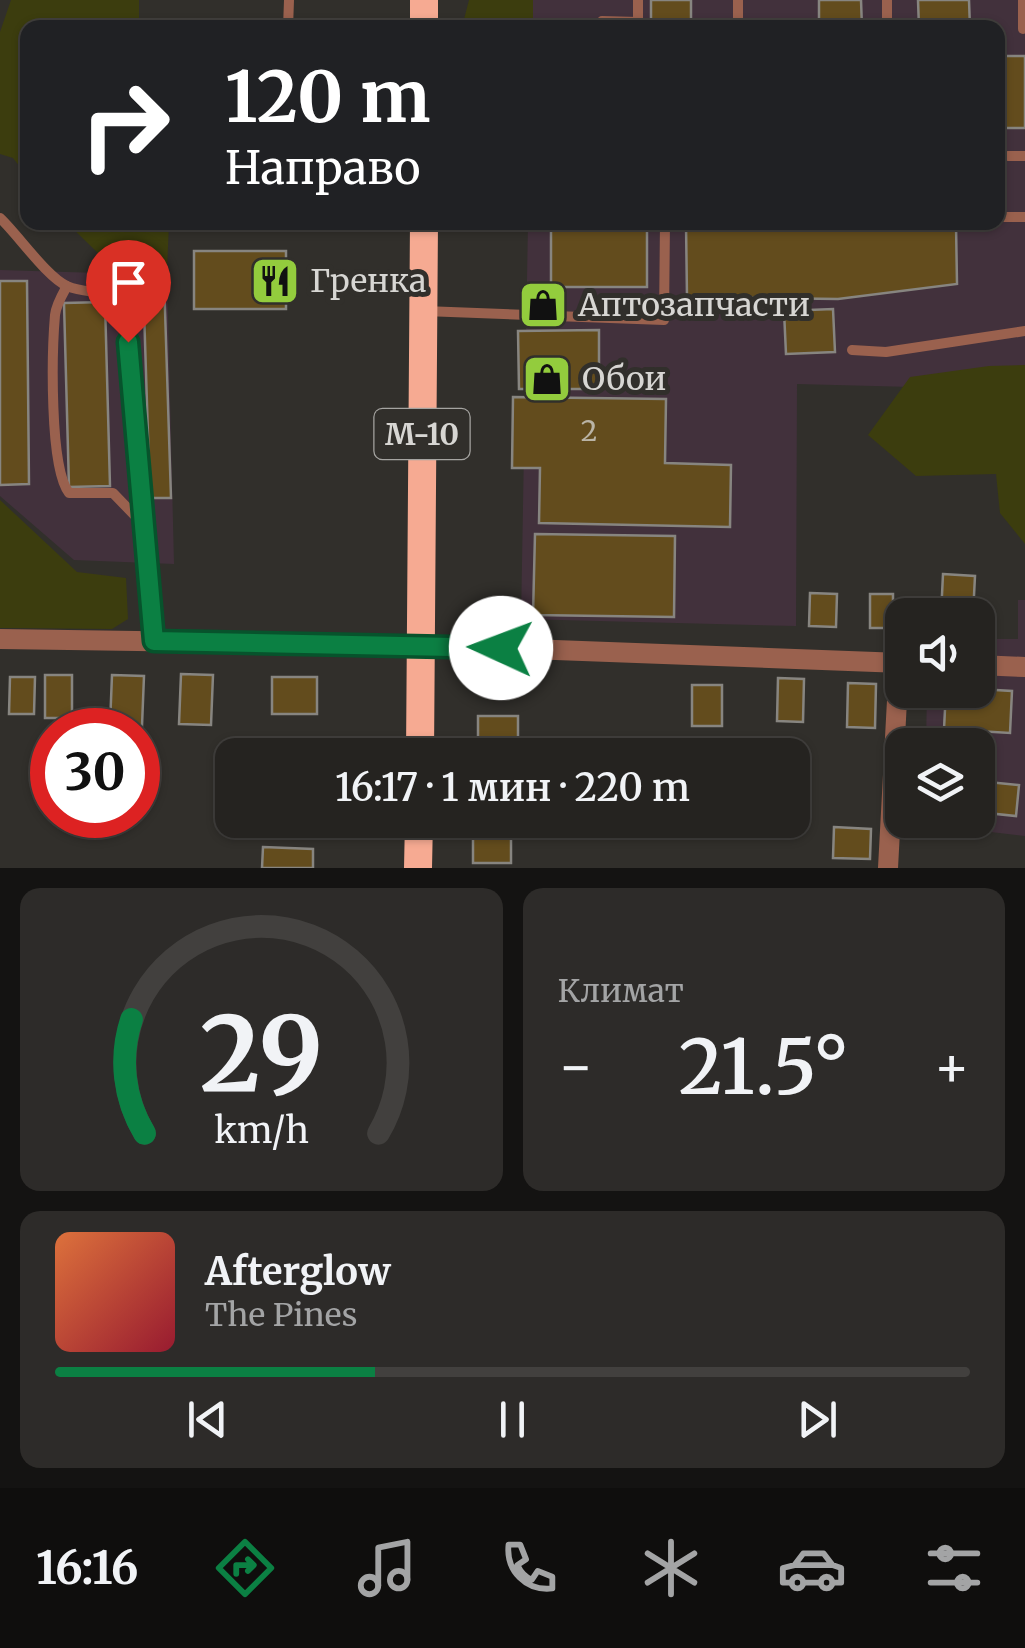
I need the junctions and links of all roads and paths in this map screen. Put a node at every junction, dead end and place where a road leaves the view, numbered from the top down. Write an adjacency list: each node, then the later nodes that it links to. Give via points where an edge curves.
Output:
1 (1023, 0): 2 (lane)
2 (1023, 29)
3 (1008, 156): 4 (lane)
4 (1025, 156)
5 (0, 218): 8 (lane)
6 (424, 230): 9 (highway, М-10)
7 (665, 230): 9 (lane, via 664,320)
8 (67, 286): 12 (lane, via 112,294 126,307); 12 (lane, via 55,310 55,444 62,484 69,492 113,493)
9 (423, 311): 15 (highway, М-10)
10 (1025, 331): 11 (lane, via 886,352)
11 (852, 350)
12 (142, 524): 14 (lane)
13 (0, 639): 14 (street)
14 (154, 641): 15 (street)
15 (421, 645): 16 (street); 20 (highway, М-10)
16 (885, 662)
17 (995, 666): 18 (street)
18 (1025, 667)
19 (898, 708): 23 (street)
20 (420, 738)
21 (418, 838): 22 (highway)
22 (418, 868)
23 (888, 868)

